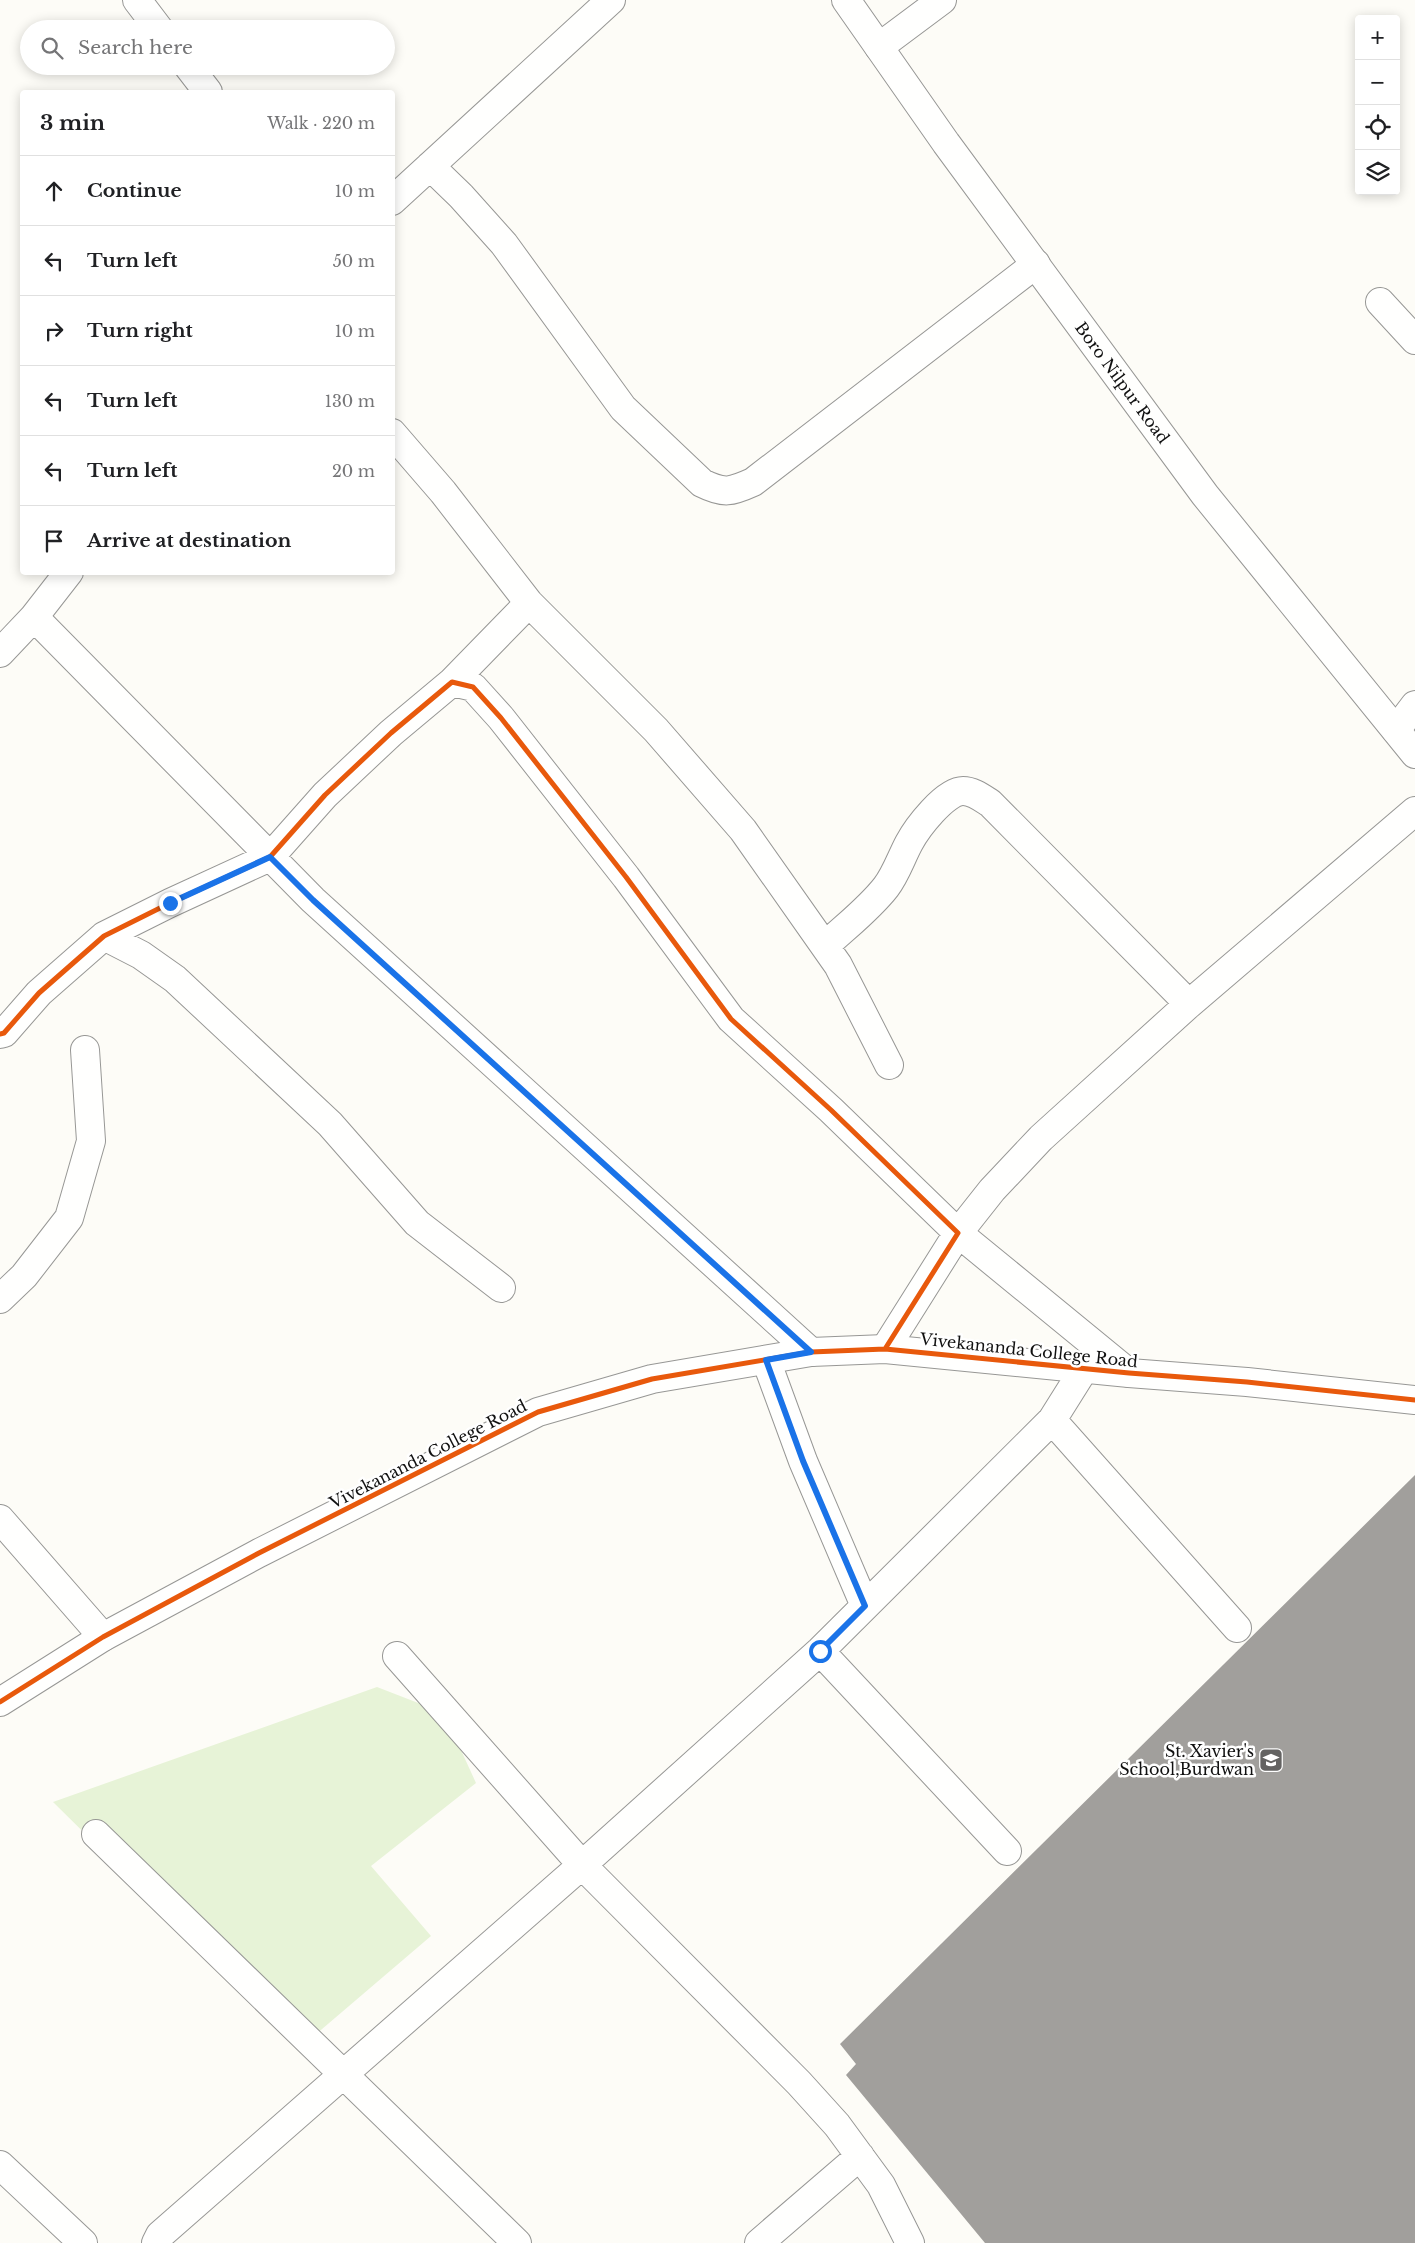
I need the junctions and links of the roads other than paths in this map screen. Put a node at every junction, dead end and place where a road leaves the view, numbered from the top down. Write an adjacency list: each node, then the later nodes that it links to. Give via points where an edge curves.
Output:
1 (137, 0): 5 (street)
2 (611, 0): 9 (street)
3 (846, 0): 6 (street, Boro Nilpur Road)
4 (942, 0): 6 (street)
5 (152, 20)
6 (879, 47): 11 (street, Boro Nilpur Road)
7 (195, 75): 8 (street)
8 (206, 90)
9 (430, 166): 10 (street); 11 (street, via 504,244 623,408 702,483 718,490 734,491 753,482)
10 (395, 198)
11 (1036, 264): 21 (street, Boro Nilpur Road, via 1205,495)
12 (1380, 302): 13 (street)
13 (1415, 340)
14 (395, 437): 16 (street, via 443,492)
15 (68, 575): 17 (street)
16 (529, 603): 19 (street); 26 (street, via 656,730 743,830)
17 (34, 617): 18 (street); 24 (street)
18 (0, 653)
19 (452, 682): 24 (street, via 325,795); 31 (street, via 473,687 501,718 626,877 731,1019)
20 (1415, 706): 21 (street)
21 (1396, 730): 22 (street, Boro Nilpur Road)
22 (1415, 754)
23 (1415, 811): 27 (street)
24 (270, 857): 25 (street); 35 (street, via 313,900)
25 (104, 936): 28 (street); 32 (street, via 141,955 175,979 330,1124 417,1223)
26 (825, 946): 27 (street, via 885,888 910,842 930,815 947,796 962,790 976,794 990,804); 30 (street)
27 (1189, 1004): 31 (street, via 1041,1138 992,1190)
28 (0, 1034)
29 (85, 1050): 33 (street, via 92,1141 70,1218 24,1276)
30 (889, 1064)
31 (958, 1233): 34 (street); 38 (street)
32 (501, 1288)
33 (0, 1299)
34 (885, 1348): 35 (street, Vivekananda College Road); 37 (street, Vivekananda College Road)
35 (811, 1352): 36 (street, Vivekananda College Road)
36 (766, 1360): 42 (street, via 803,1461); 44 (street, Vivekananda College Road, via 652,1379 538,1412 259,1553)
37 (1084, 1369): 38 (street, Vivekananda College Road); 40 (street)
38 (1129, 1373): 39 (street, Vivekananda College Road)
39 (1415, 1400)
40 (1052, 1420): 42 (street); 43 (street)
41 (0, 1519): 44 (street)
42 (865, 1606): 45 (street)
43 (1237, 1628)
44 (103, 1637): 47 (street, Vivekananda College Road)
45 (820, 1651): 49 (street); 50 (street)
46 (397, 1656): 50 (street)
47 (0, 1702)
48 (96, 1834): 51 (street)
49 (1007, 1851)
50 (582, 1865): 51 (street); 52 (street, via 799,2083 838,2125)
51 (343, 2074): 55 (street, via 160,2235); 56 (street)
52 (860, 2156): 57 (street); 58 (street, via 881,2185)
53 (0, 2165): 54 (street)
54 (83, 2243)
55 (156, 2243)
56 (516, 2243)
57 (758, 2243)
58 (910, 2243)

